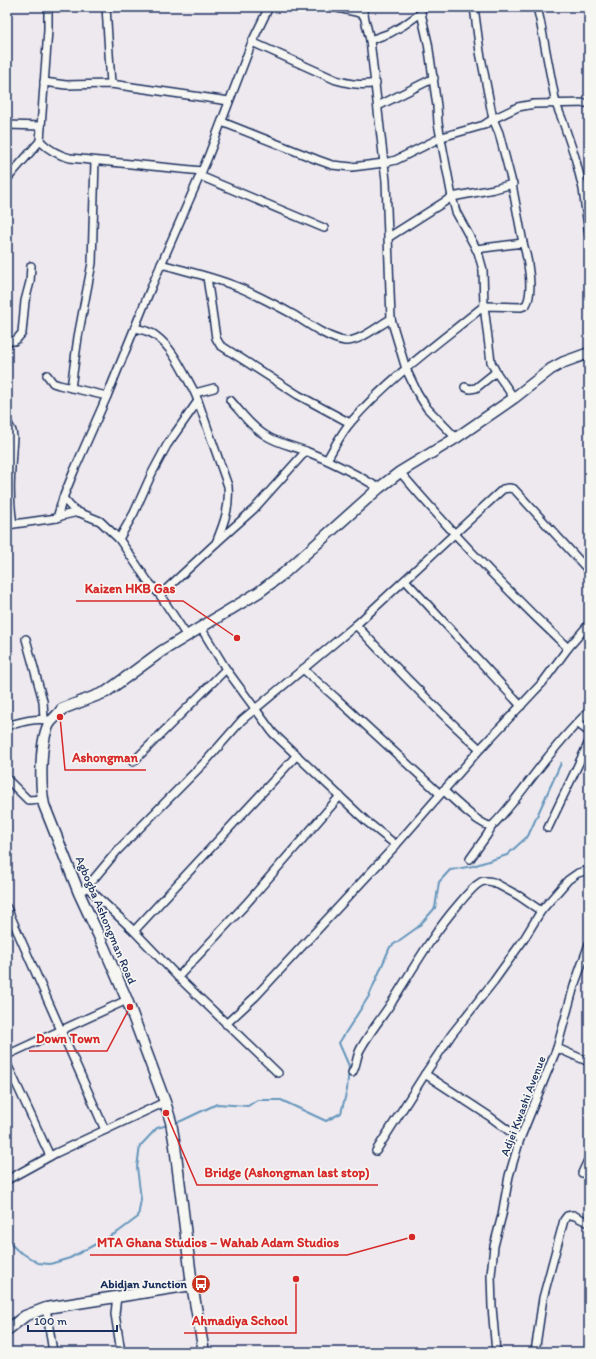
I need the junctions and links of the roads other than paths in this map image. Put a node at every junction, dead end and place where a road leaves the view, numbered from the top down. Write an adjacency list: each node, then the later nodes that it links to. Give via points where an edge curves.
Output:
1 (48, 7): 13 (street)
2 (106, 7): 15 (street)
3 (269, 7): 11 (street)
4 (333, 7): 9 (street)
5 (362, 7): 9 (street)
6 (474, 7): 20 (street)
7 (536, 7): 18 (street)
8 (421, 10): 10 (street, via 395,31); 12 (street)
9 (364, 15): 10 (street)
10 (370, 40): 14 (street)
11 (252, 42): 14 (street, via 336,80 364,85); 16 (street)
12 (434, 78): 19 (street); 24 (street, via 438,123)
13 (44, 82): 15 (street, via 66,85); 23 (street)
14 (376, 83): 19 (street)
15 (111, 84): 16 (street)
16 (229, 101): 21 (street)
17 (589, 103): 18 (street)
18 (556, 104): 20 (street, via 518,107); 33 (street, via 583,189)
19 (378, 106): 27 (street)
20 (493, 119): 24 (street, via 476,128); 30 (street)
21 (222, 122): 27 (street, via 332,165 352,167); 28 (street)
22 (7, 125): 23 (street)
23 (41, 126): 25 (street)
24 (442, 137): 27 (street, via 396,160); 31 (street)
25 (40, 141): 26 (street, via 49,150 60,155); 29 (street)
26 (95, 161): 28 (street); 49 (street, via 92,263)
27 (384, 163): 34 (street)
28 (201, 174): 32 (street); 37 (street)
29 (7, 179)
30 (513, 184): 31 (street); 35 (street)
31 (452, 197): 34 (street); 36 (street, via 456,212)
32 (324, 228)
33 (589, 235)
34 (389, 237): 41 (street)
35 (523, 243): 36 (street); 40 (street, via 528,256 528,302 521,307)
36 (476, 249): 40 (street, via 483,270)
37 (161, 264): 39 (street); 42 (street)
38 (31, 266): 43 (street, via 22,333 14,341)
39 (207, 277): 41 (street, via 250,292 338,339 347,341 363,336); 57 (street, via 216,338 220,345 298,395)
40 (484, 306): 45 (street); 46 (street, via 491,362)
41 (391, 319): 45 (street)
42 (135, 328): 51 (street, via 145,330 162,341); 52 (street)
43 (7, 341)
44 (589, 353): 53 (street, via 551,369)
45 (406, 369): 57 (street); 58 (street, via 427,408)
46 (496, 372): 48 (street, via 476,388 470,390); 53 (street)
47 (47, 376): 49 (street, via 53,383)
48 (465, 387)
49 (71, 388): 52 (street)
50 (214, 388): 51 (street)
51 (195, 393): 55 (street)
52 (107, 396): 63 (street)
53 (514, 398): 58 (street)
54 (230, 400): 59 (street, via 264,435)
55 (198, 401): 68 (street, via 167,445); 69 (street, via 228,486 226,516)
56 (7, 422): 66 (street, via 13,437)
57 (350, 423): 60 (street)
58 (456, 438): 61 (street)
59 (306, 451): 60 (street); 69 (street, via 254,509)
60 (328, 460): 62 (street)
61 (400, 472): 62 (street); 67 (street)
62 (379, 488): 75 (street, via 283,574)
63 (63, 498): 64 (street); 65 (street)
64 (78, 512): 65 (street); 68 (street, via 100,521)
65 (57, 518): 66 (street)
66 (10, 525)
67 (455, 533): 70 (street, via 503,489 514,489); 71 (street); 78 (street, via 507,589)
68 (119, 539): 72 (street)
69 (216, 543): 72 (street)
70 (589, 571)
71 (405, 580): 74 (street); 81 (street)
72 (160, 595): 76 (street)
73 (589, 624): 78 (street)
74 (356, 625): 80 (street); 89 (street, via 407,681)
75 (201, 628): 76 (street); 79 (street)
76 (187, 636): 84 (street, via 106,692 62,710 58,716)
77 (26, 639): 84 (street)
78 (568, 648): 81 (street)
79 (226, 669): 82 (street); 91 (street)
80 (303, 669): 82 (street); 93 (street)
81 (521, 706): 89 (street)
82 (255, 709): 90 (street, via 273,733); 101 (street, via 117,851)
83 (589, 711): 85 (street)
84 (48, 720): 86 (street, via 27,720); 95 (street, Agbogba Ashongman Road, via 43,746)
85 (577, 723): 87 (street); 96 (street, via 513,804)
86 (7, 726)
87 (586, 730)
88 (589, 742): 97 (street)
89 (480, 749): 93 (street)
90 (297, 755): 94 (street); 105 (street)
91 (133, 762)
92 (7, 779): 95 (street, via 28,800)
93 (441, 792): 96 (street, via 479,821); 98 (street)
94 (340, 796): 98 (street); 107 (street)
95 (43, 800): 101 (street, Agbogba Ashongman Road)
96 (492, 826): 99 (street)
97 (548, 828)
98 (396, 845): 109 (street, via 255,997)
99 (470, 859)
100 (589, 870): 103 (street, via 578,873 568,880)
101 (83, 890): 105 (street); 108 (street, Agbogba Ashongman Road)
102 (7, 908): 104 (street)
103 (541, 911): 116 (street, via 493,882 480,882 435,934 361,1047); 117 (street, via 524,939 452,1034)
104 (9, 920): 110 (street)
105 (134, 931): 107 (street)
106 (589, 944): 111 (street, Adjei Kwashi Avenue)
107 (178, 977): 109 (street)
108 (126, 1000): 110 (street); 118 (street, Agbogba Ashongman Road)
109 (226, 1024): 115 (street)
110 (61, 1030): 112 (street); 119 (street)
111 (557, 1048): 113 (street); 120 (street, Adjei Kwashi Avenue)
112 (7, 1055)
113 (589, 1062)
114 (7, 1064): 122 (street)
115 (278, 1073)
116 (352, 1073)
117 (426, 1074): 120 (street); 121 (street)
118 (166, 1102): 119 (street); 127 (street, Agbogba Ashongman Road, via 175,1146)
119 (105, 1130): 122 (street)
120 (520, 1139): 134 (street, Adjei Kwashi Avenue, via 494,1246 491,1275)
121 (376, 1152)
122 (50, 1156): 125 (street)
123 (589, 1158): 124 (street)
124 (582, 1173)
125 (7, 1180)
126 (589, 1223): 135 (street, via 573,1215 567,1216 564,1220 543,1298)
127 (192, 1285): 128 (street); 133 (street, Agbogba Ashongman Road)
128 (116, 1296): 129 (street); 132 (street, via 115,1314)
129 (46, 1308): 130 (street, via 25,1316); 131 (street)
130 (7, 1330)
131 (54, 1352)
132 (121, 1352)
133 (204, 1352)
134 (496, 1352)
135 (535, 1352)

